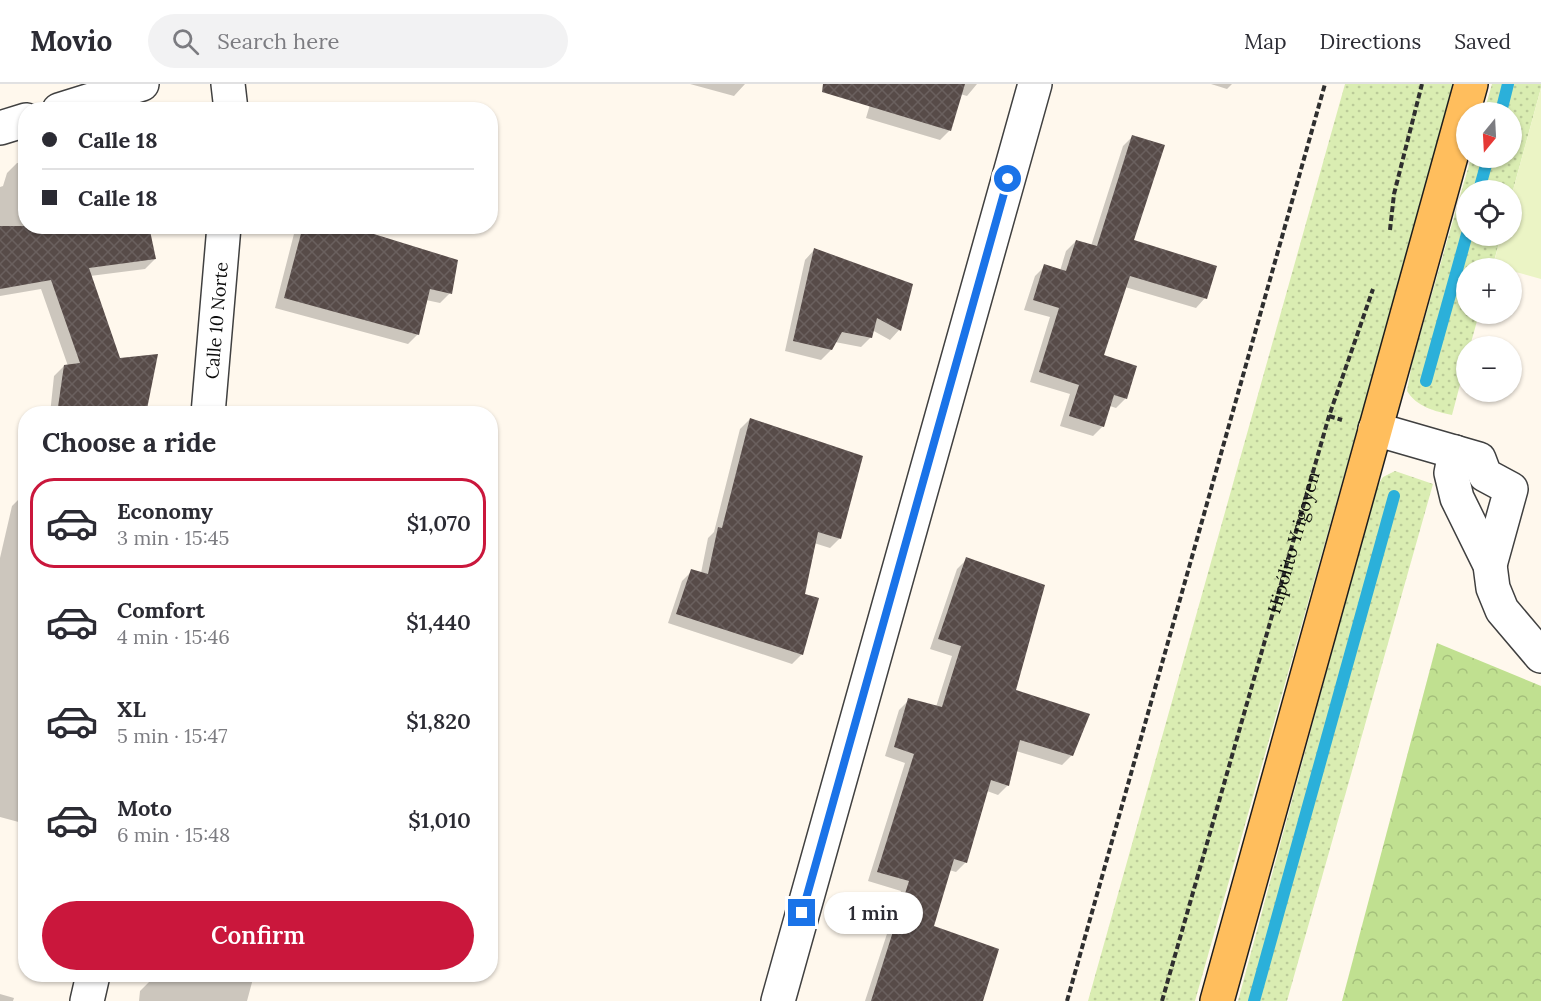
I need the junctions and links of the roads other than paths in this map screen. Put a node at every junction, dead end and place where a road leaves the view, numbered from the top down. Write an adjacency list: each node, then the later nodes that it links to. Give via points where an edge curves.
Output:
1 (142, 84): 5 (street)
2 (228, 84): 6 (street)
3 (1035, 84): 17 (street)
4 (1472, 84): 11 (main road)
5 (85, 102)
6 (230, 102)
7 (18, 122): 8 (street)
8 (0, 128)
9 (223, 234): 10 (street, Calle 10 Norte)
10 (209, 406)
11 (1375, 429): 12 (street); 18 (main road)
12 (1467, 456): 13 (street, via 1451,473 1457,498); 13 (street, via 1485,475 1511,489)
13 (1490, 565): 14 (street, via 1493,588 1502,610)
14 (1541, 656)
15 (91, 982): 16 (street)
16 (87, 1001)
17 (778, 1001)
18 (1216, 1001)

